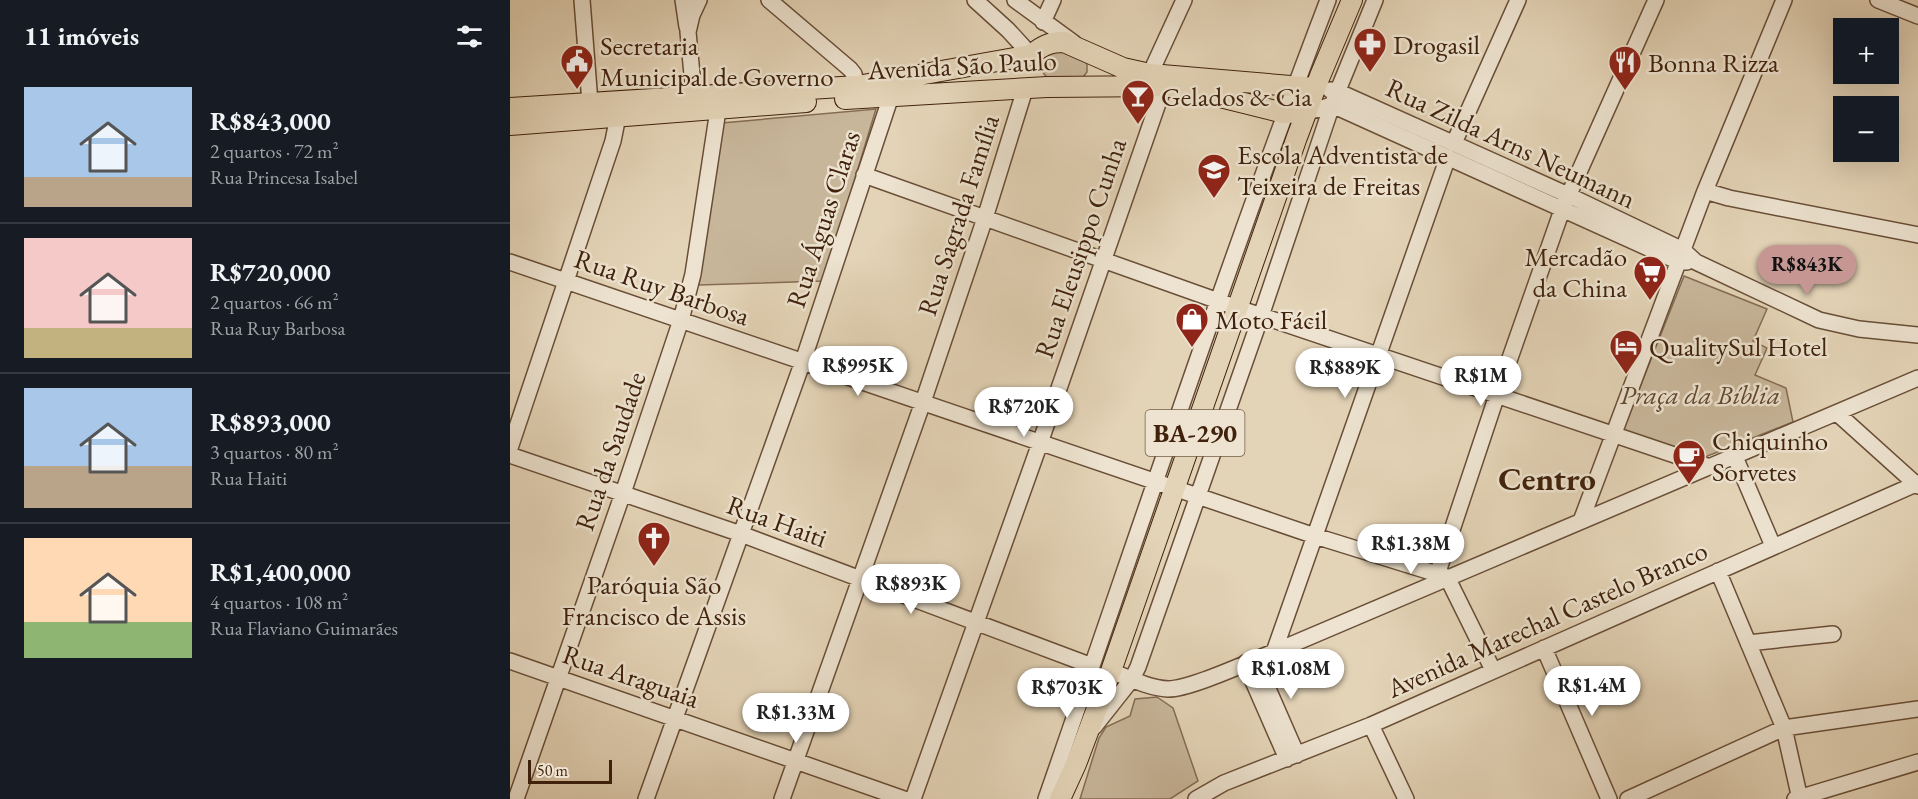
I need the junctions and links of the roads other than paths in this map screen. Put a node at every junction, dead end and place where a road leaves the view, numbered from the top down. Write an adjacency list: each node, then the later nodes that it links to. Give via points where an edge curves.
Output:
1 (582, 0): 31 (street)
2 (683, 0): 18 (street)
3 (699, 0): 18 (street)
4 (769, 0): 23 (street, via 850,69)
5 (975, 0): 20 (street)
6 (1015, 0): 17 (street)
7 (1053, 0): 17 (street)
8 (1184, 0): 21 (street, Rua Eleusippo Cunha)
9 (1328, 0): 24 (street)
10 (1352, 0): 26 (main road, BA-290)
11 (1375, 0): 30 (street)
12 (1518, 0): 38 (street)
13 (1656, 0): 41 (street)
14 (1784, 0): 40 (street)
15 (1878, 0): 16 (street)
16 (1918, 16)
17 (1043, 22): 19 (street)
18 (688, 32): 28 (street)
19 (1084, 49): 20 (main road, Avenida São Paulo, via 1053,42); 21 (main road, Avenida São Paulo); 22 (main road, via 1092,66)
20 (1031, 55): 23 (main road, Avenida São Paulo); 25 (main road)
21 (1157, 80): 22 (main road, Avenida São Paulo); 24 (main road, Avenida São Paulo); 35 (main road, Avenida São Paulo); 45 (street, Rua Eleusippo Cunha)
22 (1082, 85): 25 (main road, Avenida São Paulo)
23 (857, 86): 28 (main road, Avenida São Paulo)
24 (1294, 86): 26 (main road, Avenida São Paulo); 35 (street)
25 (1047, 87): 27 (main road, Avenida São Paulo)
26 (1315, 88): 30 (street, Rua Zilda Arns Neumann); 34 (main road, BA-290)
27 (1025, 89): 29 (main road, Avenida São Paulo); 42 (street, Rua Sagrada Família)
28 (694, 96): 31 (main road, Avenida São Paulo)
29 (891, 96): 33 (main road, Avenida São Paulo); 39 (street, Rua Águas Claras)
30 (1335, 98): 34 (street); 38 (street, Rua Zilda Arns Neumann); 50 (street)
31 (590, 103): 32 (main road, Avenida São Paulo)
32 (510, 108)
33 (718, 110): 36 (main road, Avenida São Paulo); 51 (street, Rua da Saudade, via 693,274)
34 (1307, 111): 35 (main road, Avenida São Paulo); 49 (main road, BA-290)
35 (1284, 113): 48 (street)
36 (618, 116): 37 (main road, Avenida São Paulo); 47 (street)
37 (510, 125)
38 (1451, 150): 41 (street, Rua Zilda Arns Neumann); 53 (street)
39 (864, 176): 42 (street); 54 (street, Rua Águas Claras)
40 (1705, 191): 43 (street); 44 (street)
41 (1565, 203): 44 (street, Rua Zilda Arns Neumann); 56 (street)
42 (985, 218): 45 (street); 57 (street, Rua Sagrada Família)
43 (1918, 235)
44 (1681, 256): 52 (street, Rua Zilda Arns Neumann, via 1819,320); 59 (street)
45 (1103, 260): 48 (street); 60 (street, Rua Eleusippo Cunha)
46 (510, 262): 47 (street, Rua Ruy Barbosa)
47 (566, 281): 51 (street, Rua Ruy Barbosa); 61 (street)
48 (1217, 301): 49 (street); 65 (street)
49 (1238, 308): 50 (street); 67 (main road, BA-290)
50 (1261, 316): 53 (street); 69 (street)
51 (681, 320): 54 (street, Rua Ruy Barbosa); 68 (street, Rua da Saudade)
52 (1918, 335)
53 (1378, 356): 56 (street); 72 (street)
54 (803, 361): 57 (street, Rua Ruy Barbosa); 71 (street, Rua Águas Claras)
55 (1918, 378): 58 (street, Rua Haiti)
56 (1497, 395): 59 (street); 75 (street)
57 (923, 402): 60 (street, Rua Ruy Barbosa); 76 (street, Rua Sagrada Família)
58 (1838, 414): 63 (street, Rua Haiti); 66 (street)
59 (1613, 435): 64 (street); 70 (street)
60 (1040, 443): 65 (street, Rua Ruy Barbosa); 77 (street, Rua Eleusippo Cunha)
61 (510, 448)
62 (510, 455): 68 (street, Rua Haiti)
63 (1735, 457): 64 (street, Rua Haiti); 73 (street)
64 (1710, 467): 70 (street, Rua Haiti)
65 (1156, 481): 67 (street, Rua Ruy Barbosa); 84 (street)
66 (1917, 484): 73 (street, Avenida Marechal Castelo Branco)
67 (1176, 488): 69 (street, Rua Ruy Barbosa); 84 (main road, BA-290)
68 (623, 493): 71 (street, Rua Haiti); 86 (street, Rua da Saudade)
69 (1199, 496): 72 (street, Rua Ruy Barbosa); 87 (street)
70 (1581, 521): 75 (street, Rua Haiti)
71 (741, 534): 76 (street, Rua Haiti); 90 (street, Rua Águas Claras)
72 (1315, 536): 75 (street, Rua Ruy Barbosa); 81 (street)
73 (1773, 546): 74 (street, Avenida Marechal Castelo Branco)
74 (1718, 571): 79 (street); 80 (street, Avenida Marechal Castelo Branco)
75 (1442, 576): 81 (street, Rua Haiti); 85 (street)
76 (859, 578): 77 (street, Rua Haiti); 95 (street, Rua Sagrada Família)
77 (975, 621): 84 (street, Rua Haiti); 103 (street, Rua Eleusippo Cunha)
78 (1833, 634): 79 (street)
79 (1748, 643): 92 (street)
80 (1544, 648): 85 (street, Avenida Marechal Castelo Branco); 109 (street)
81 (1274, 652): 83 (street, Rua Haiti)
82 (510, 661): 86 (street, Rua Araguaia)
83 (1250, 661): 87 (street, Rua Haiti, via 1176,688); 94 (street)
84 (1102, 668): 87 (street, Rua Haiti); 88 (street); 93 (main road, BA-290)
85 (1493, 670): 91 (street, Avenida Marechal Castelo Branco)
86 (557, 678): 90 (street, Rua Araguaia); 99 (street, Rua da Saudade)
87 (1132, 679): 93 (street)
88 (1081, 697): 93 (street); 104 (street)
89 (1918, 709): 92 (street)
90 (676, 720): 95 (street, Rua Araguaia); 100 (street, Rua Águas Claras)
91 (1371, 724): 94 (street, Avenida Marechal Castelo Branco); 108 (street)
92 (1784, 728): 98 (street); 110 (street)
93 (1086, 737): 97 (main road, BA-290)
94 (1292, 757): 107 (street, Avenida Marechal Castelo Branco, via 1224,783)
95 (795, 761): 101 (street, Rua Sagrada Família); 102 (street, Rua Araguaia)
96 (1918, 762): 98 (street)
97 (1076, 764): 105 (main road, BA-290); 106 (main road, BA-290)
98 (1798, 798)
99 (516, 799)
100 (646, 799)
101 (782, 799)
102 (904, 799)
103 (913, 799)
104 (1046, 799)
105 (1060, 799)
106 (1071, 799)
107 (1196, 799)
108 (1406, 799)
109 (1609, 799)
110 (1628, 799)

